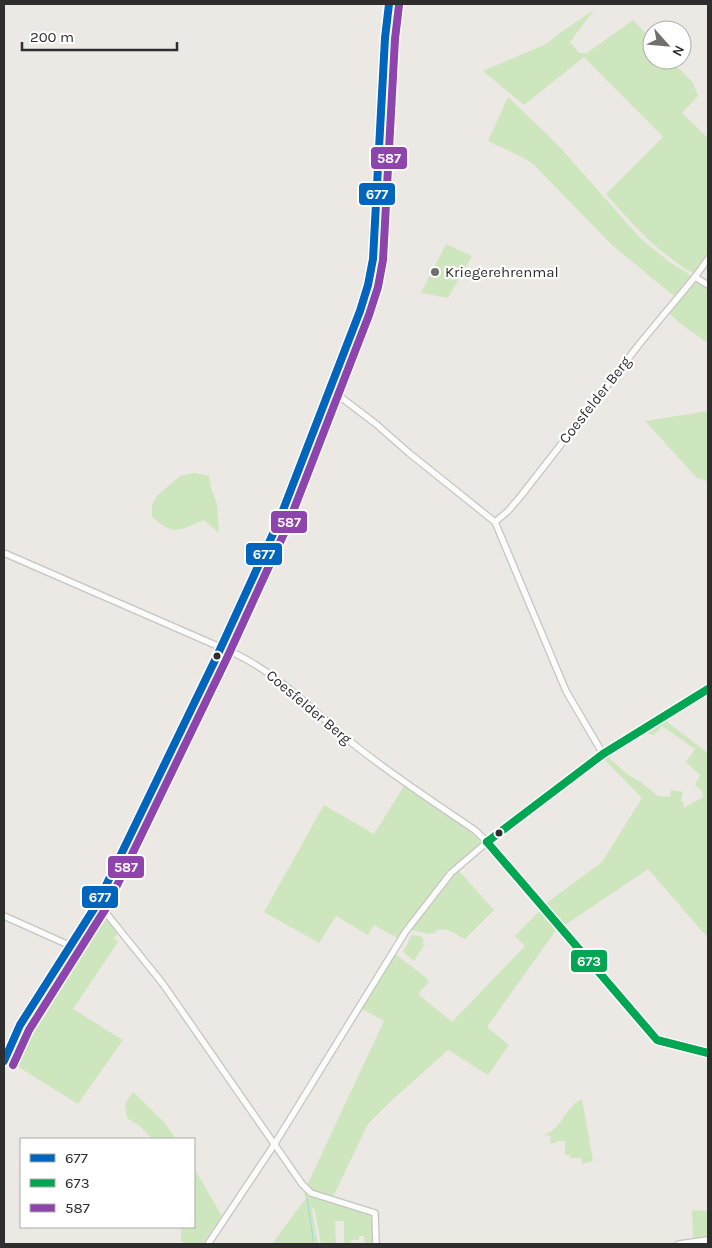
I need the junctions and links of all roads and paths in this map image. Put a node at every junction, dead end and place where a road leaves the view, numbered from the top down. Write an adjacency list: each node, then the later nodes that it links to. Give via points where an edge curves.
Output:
1 (388, 4): 5 (street, via 373,259 360,312)
2 (708, 260): 3 (street, Coesfelder Berg)
3 (695, 277): 4 (street); 6 (street, Coesfelder Berg, via 508,511)
4 (708, 285)
5 (330, 389): 6 (street); 8 (street, via 278,523)
6 (495, 522): 10 (street, via 566,691)
7 (4, 553): 8 (street, Coesfelder Berg)
8 (221, 647): 11 (street, Coesfelder Berg, via 273,675 352,742); 13 (street)
9 (708, 689): 10 (street)
10 (602, 754): 11 (street)
11 (487, 842): 16 (street, Coesfelder Berg, via 657,1040); 18 (street, via 451,873 406,931)
12 (91, 900): 13 (street)
13 (97, 904): 15 (street); 18 (street, via 162,984)
14 (4, 916): 15 (street)
15 (72, 946): 17 (street, via 20,1025)
16 (708, 1053)
17 (4, 1061)
18 (274, 1145): 20 (street); 21 (street, via 311,1193 375,1213)
19 (708, 1240): 22 (street)
20 (208, 1244)
21 (376, 1244)
22 (679, 1244)

